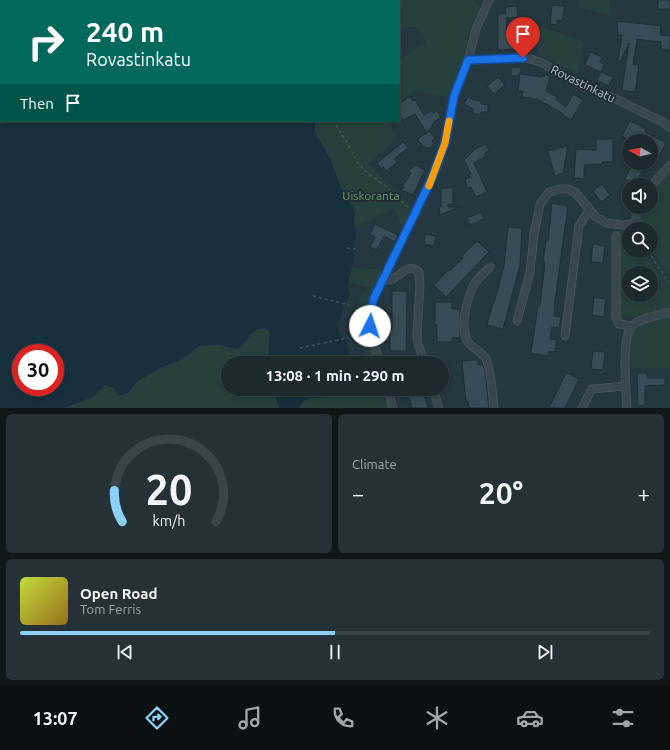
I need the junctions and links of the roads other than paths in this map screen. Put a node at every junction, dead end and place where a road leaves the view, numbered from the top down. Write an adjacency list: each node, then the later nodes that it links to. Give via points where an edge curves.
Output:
1 (489, 0): 2 (street, via 476,29)
2 (468, 60): 3 (street, Rovastinkatu, via 531,59 585,87 651,116); 10 (street, via 454,96 445,143 431,180)
3 (670, 128)
4 (670, 165): 5 (street)
5 (658, 178)
6 (589, 210): 7 (street, via 606,223 623,226 636,224); 12 (street, via 578,194 567,190 549,192 540,204 530,272); 14 (street, via 578,226)
7 (636, 214)
8 (616, 236): 13 (street, via 616,317 619,324)
9 (490, 267): 22 (street, via 471,291 464,320 466,338 485,358 488,365)
10 (382, 280): 15 (street, via 370,314 372,340); 16 (street, via 395,278 403,270 419,272 417,335)
11 (670, 312): 13 (street)
12 (517, 321)
13 (632, 326): 17 (street, via 626,337)
14 (565, 336)
15 (378, 356)
16 (422, 356)
17 (626, 386): 23 (street, via 592,389); 24 (street)
18 (390, 396): 20 (street)
19 (435, 396): 21 (street)
20 (393, 408)
21 (439, 408)
22 (494, 408)
23 (582, 408)
24 (627, 408)

